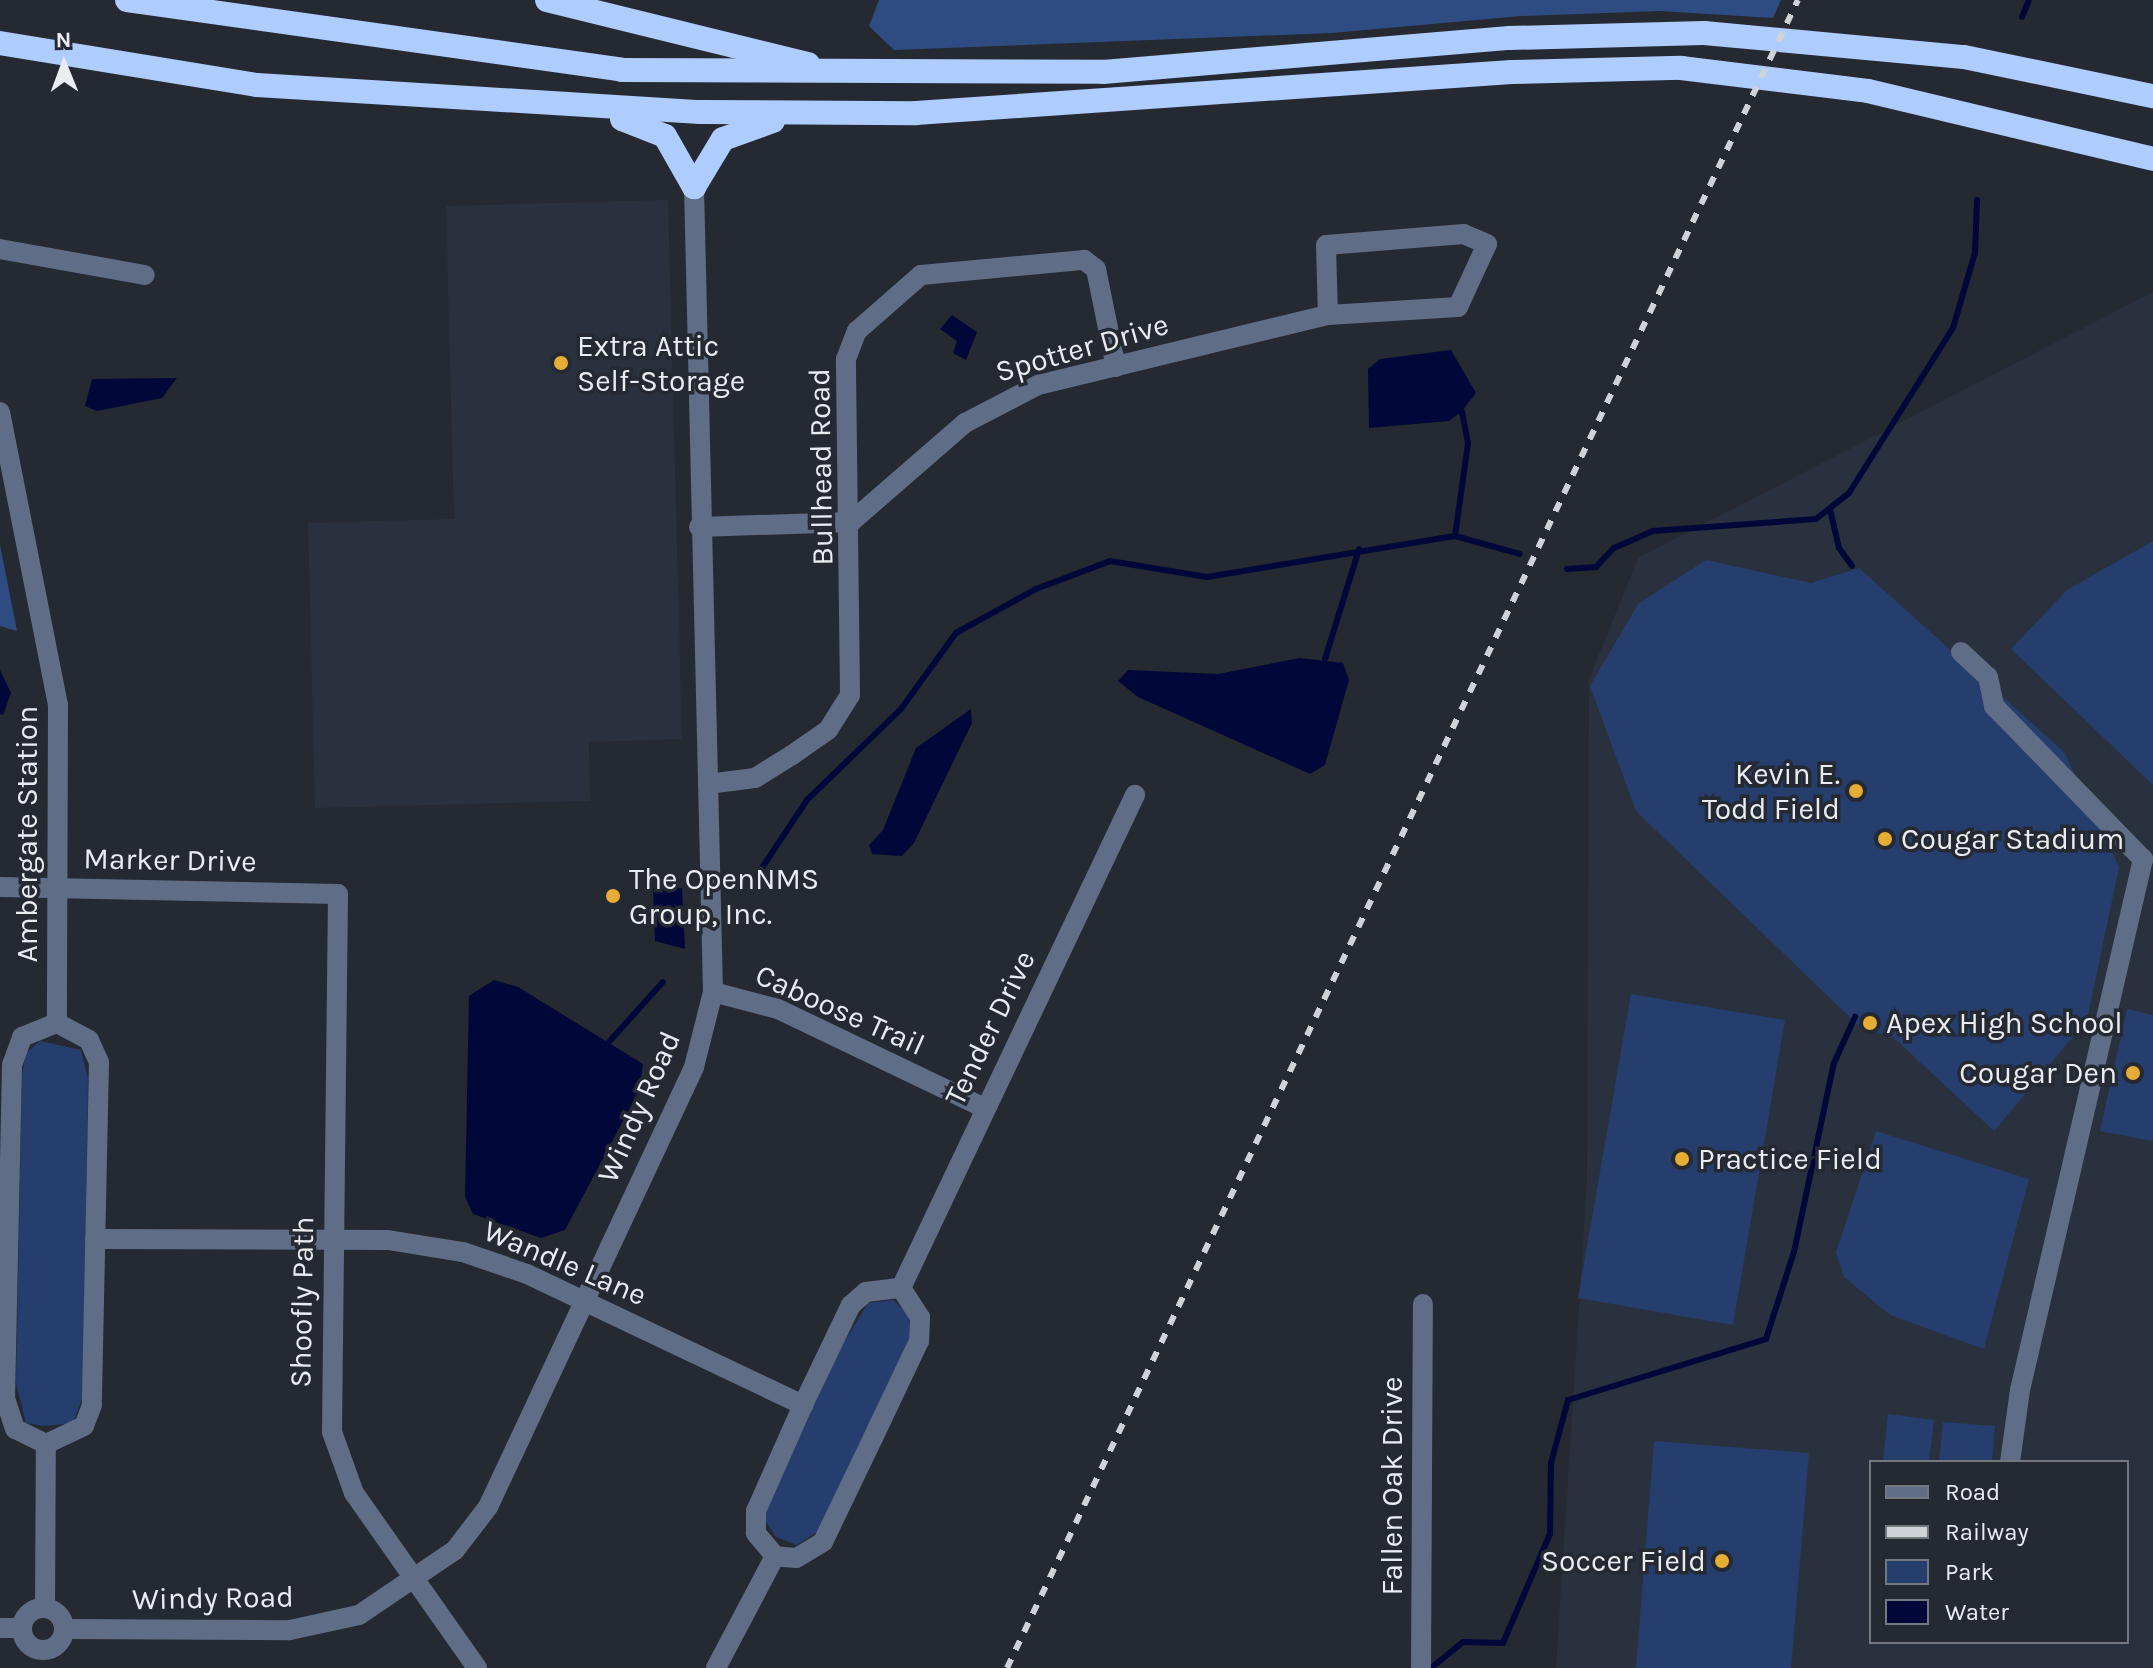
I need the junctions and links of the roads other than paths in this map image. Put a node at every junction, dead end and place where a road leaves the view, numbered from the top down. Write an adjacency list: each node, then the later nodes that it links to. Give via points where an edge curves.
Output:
1 (127, 0): 4 (highway, via 622,70)
2 (547, 0): 4 (highway)
3 (0, 43): 6 (highway, via 257,85)
4 (861, 76): 5 (highway, via 1103,72 1510,38 1704,33 1964,57)
5 (2153, 96)
6 (589, 109): 7 (highway); 9 (highway, via 659,131)
7 (814, 113): 8 (highway, via 1105,104 1512,72 1681,68 1868,91); 9 (highway, via 734,132 713,150)
8 (2153, 159)
9 (694, 187): 16 (street, Windy Road)
10 (1, 256): 11 (street)
11 (145, 275)
12 (1328, 315): 12 (street, Spotter Drive, via 1458,307 1487,244 1464,234 1326,245); 13 (street, Spotter Drive)
13 (1116, 367): 15 (street, Spotter Drive, via 992,404); 15 (street, Bullhead Road, via 1096,269 1084,260 921,275 857,331 846,359)
14 (0, 412): 21 (street, Ambergate Station, via 58,704)
15 (851, 522): 16 (street); 18 (street, Bullhead Road, via 851,687 839,715 755,778)
16 (699, 527): 18 (street, Windy Road)
17 (1961, 652): 23 (street, via 1988,677 1994,706 2143,859)
18 (708, 784): 24 (street, Windy Road)
19 (1135, 795): 26 (street, Tender Drive)
20 (0, 887): 21 (street, Marker Drive)
21 (59, 888): 22 (street, Marker Drive); 25 (street, Ambergate Station)
22 (338, 894): 28 (street, Shoofly Path)
23 (2143, 904): 35 (street, via 2020,1390)
24 (713, 992): 26 (street, Caboose Trail, via 778,1009); 31 (street, Windy Road, via 694,1067)
25 (57, 1023): 27 (street, via 22,1037 12,1065); 29 (street, via 89,1040 99,1062)
26 (985, 1108): 30 (street, Tender Drive)
27 (4, 1234): 34 (street, via 6,1407 15,1429)
28 (332, 1238): 29 (street, Wandle Lane); 31 (street, Wandle Lane, via 463,1252); 37 (street, Shoofly Path, via 334,1440 354,1493)
29 (95, 1239): 34 (street, via 92,1405 84,1426)
30 (901, 1288): 33 (street, via 866,1292 851,1305); 36 (street, via 920,1317 919,1341 823,1542 804,1555)
31 (583, 1300): 33 (street, Wandle Lane); 37 (street, Windy Road, via 488,1507 455,1550)
32 (1423, 1304): 45 (street, Fallen Oak Drive)
33 (803, 1405): 36 (street, via 756,1511 756,1533)
34 (46, 1444): 38 (street)
35 (2010, 1460)
36 (775, 1556): 44 (street)
37 (417, 1582): 41 (street, Windy Road, via 359,1615 290,1630); 43 (street, Shoofly Path)
38 (45, 1608): 40 (street, via 27,1615); 41 (street)
39 (0, 1628): 40 (street)
40 (22, 1628): 42 (street, via 25,1641)
41 (65, 1629): 42 (street)
42 (43, 1659)
43 (477, 1668)
44 (716, 1668)
45 (1421, 1668)

